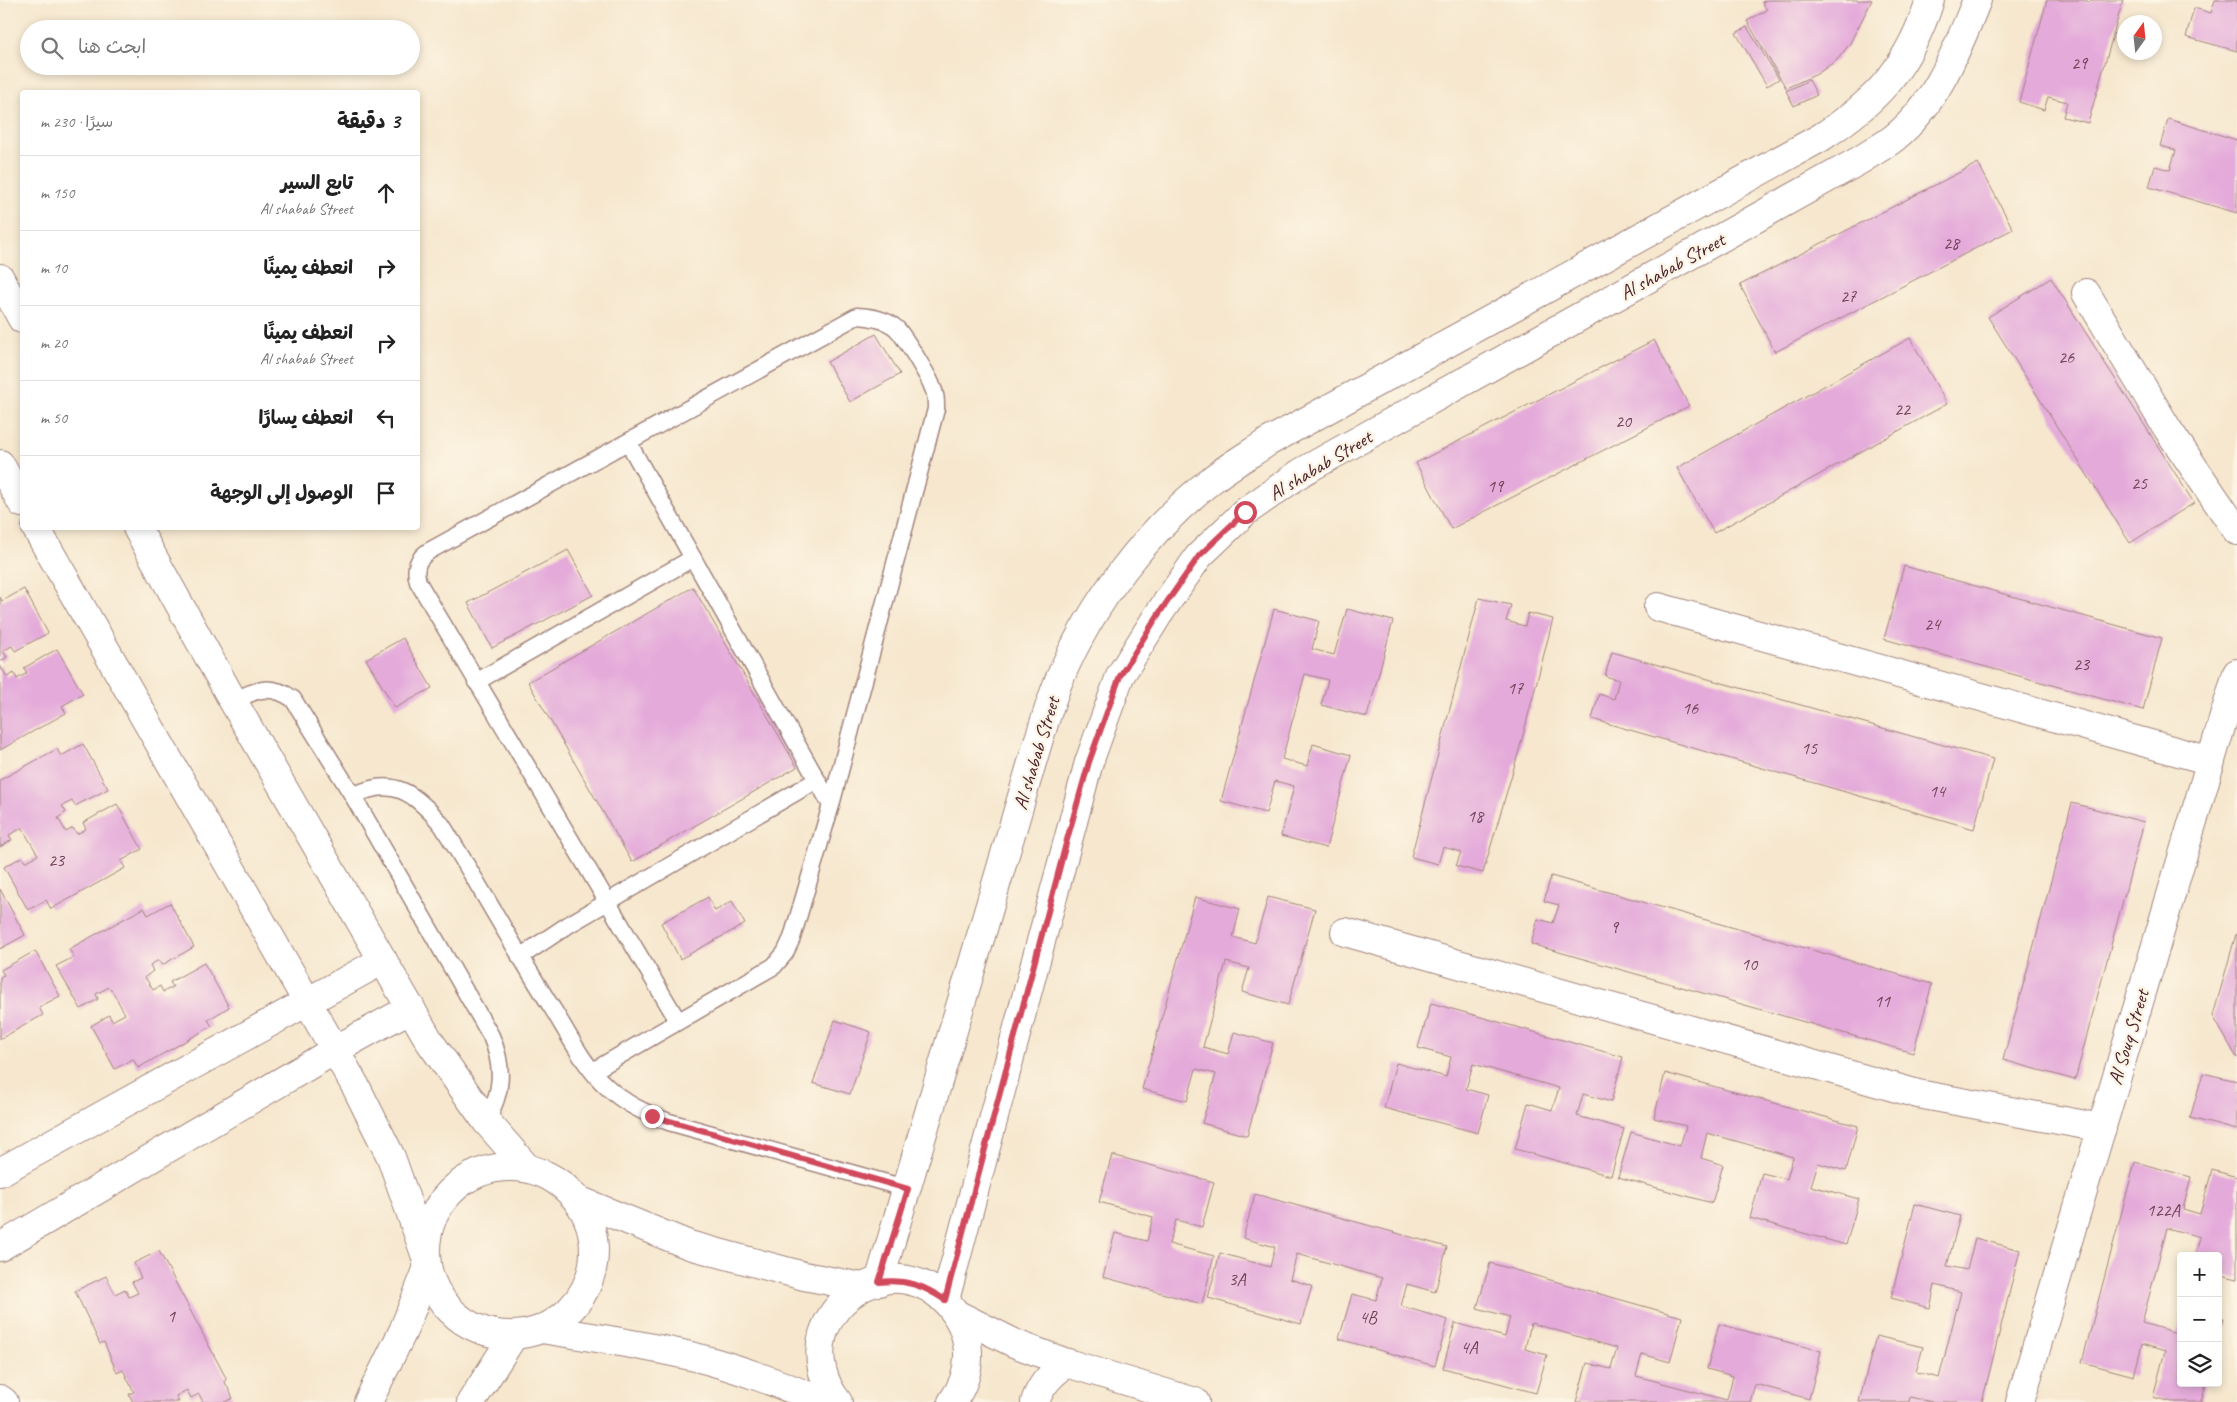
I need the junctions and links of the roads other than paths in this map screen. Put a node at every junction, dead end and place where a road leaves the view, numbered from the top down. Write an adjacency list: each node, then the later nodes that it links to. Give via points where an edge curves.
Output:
1 (1930, 0): 34 (street, Al shabab Street, via 1921,27 1899,67 1870,102 1846,122 1268,442 1214,478 1172,514 1123,569 1088,622 1059,680)
2 (1977, 0): 39 (street, Al shabab Street, via 1951,62 1920,111 1895,137 1862,159 1302,472 1245,512 1199,556 1120,676 1089,762)
3 (0, 278): 5 (street)
4 (2086, 293): 11 (street, via 2167,428)
5 (20, 315)
6 (628, 442): 12 (lane); 15 (lane, via 429,551 418,561 418,582); 20 (lane, via 857,316 884,321 897,329 932,384 936,409)
7 (0, 464): 8 (street)
8 (20, 499)
9 (37, 530): 25 (street)
10 (138, 530): 16 (street)
11 (2237, 530)
12 (693, 558): 15 (lane); 18 (lane)
13 (1658, 606): 17 (street)
14 (2237, 673): 17 (street, Al Souq Street)
15 (476, 682): 21 (lane)
16 (233, 701): 19 (lane, via 266,688 293,700); 24 (street)
17 (2211, 761): 31 (street, Al Souq Street)
18 (817, 780): 20 (lane); 21 (lane)
19 (353, 796): 23 (lane, via 365,790 393,787 418,799 442,825); 30 (lane, via 498,1053 500,1088)
20 (831, 805): 27 (lane, via 785,954 774,966)
21 (608, 902): 23 (lane); 27 (lane)
22 (1345, 932): 31 (street, via 1918,1094)
23 (520, 957): 29 (lane)
24 (383, 960): 25 (street); 26 (street)
25 (308, 1001): 28 (street); 33 (street)
26 (411, 1008): 28 (street); 30 (street, via 448,1069)
27 (678, 1021): 29 (lane)
28 (335, 1050): 36 (street); 37 (street, via 391,1157)
29 (593, 1071): 34 (lane, via 619,1097 652,1116)
30 (486, 1121): 32 (street)
31 (2102, 1128): 44 (street, Al Souq Street)
32 (528, 1168): 35 (street, via 558,1182); 37 (street, via 506,1166 484,1170 464,1179 447,1193 434,1211 427,1232)
33 (0, 1172)
34 (908, 1189): 38 (street, Al shabab Street)
35 (578, 1200): 38 (street, via 689,1245 804,1276); 40 (street, via 589,1220 594,1241 594,1263 588,1284 577,1303)
36 (0, 1247)
37 (426, 1262): 41 (street, via 436,1292 456,1316 491,1333); 46 (street, via 403,1331)
38 (871, 1284): 39 (street, via 897,1280 914,1282); 49 (street, via 842,1301 828,1320 820,1344 821,1368 829,1391)
39 (951, 1307): 42 (street, via 1016,1344); 50 (street, via 966,1331 969,1350 963,1385)
40 (542, 1329): 41 (street); 48 (street, via 620,1340 697,1357)
41 (514, 1335): 47 (street)
42 (1067, 1363): 51 (street, via 1042,1385); 52 (street)
43 (0, 1399): 45 (street)
44 (2028, 1400)
45 (4, 1402)
46 (368, 1402)
47 (471, 1402)
48 (824, 1402)
49 (838, 1402)
50 (952, 1402)
51 (1035, 1402)
52 (1195, 1402)

